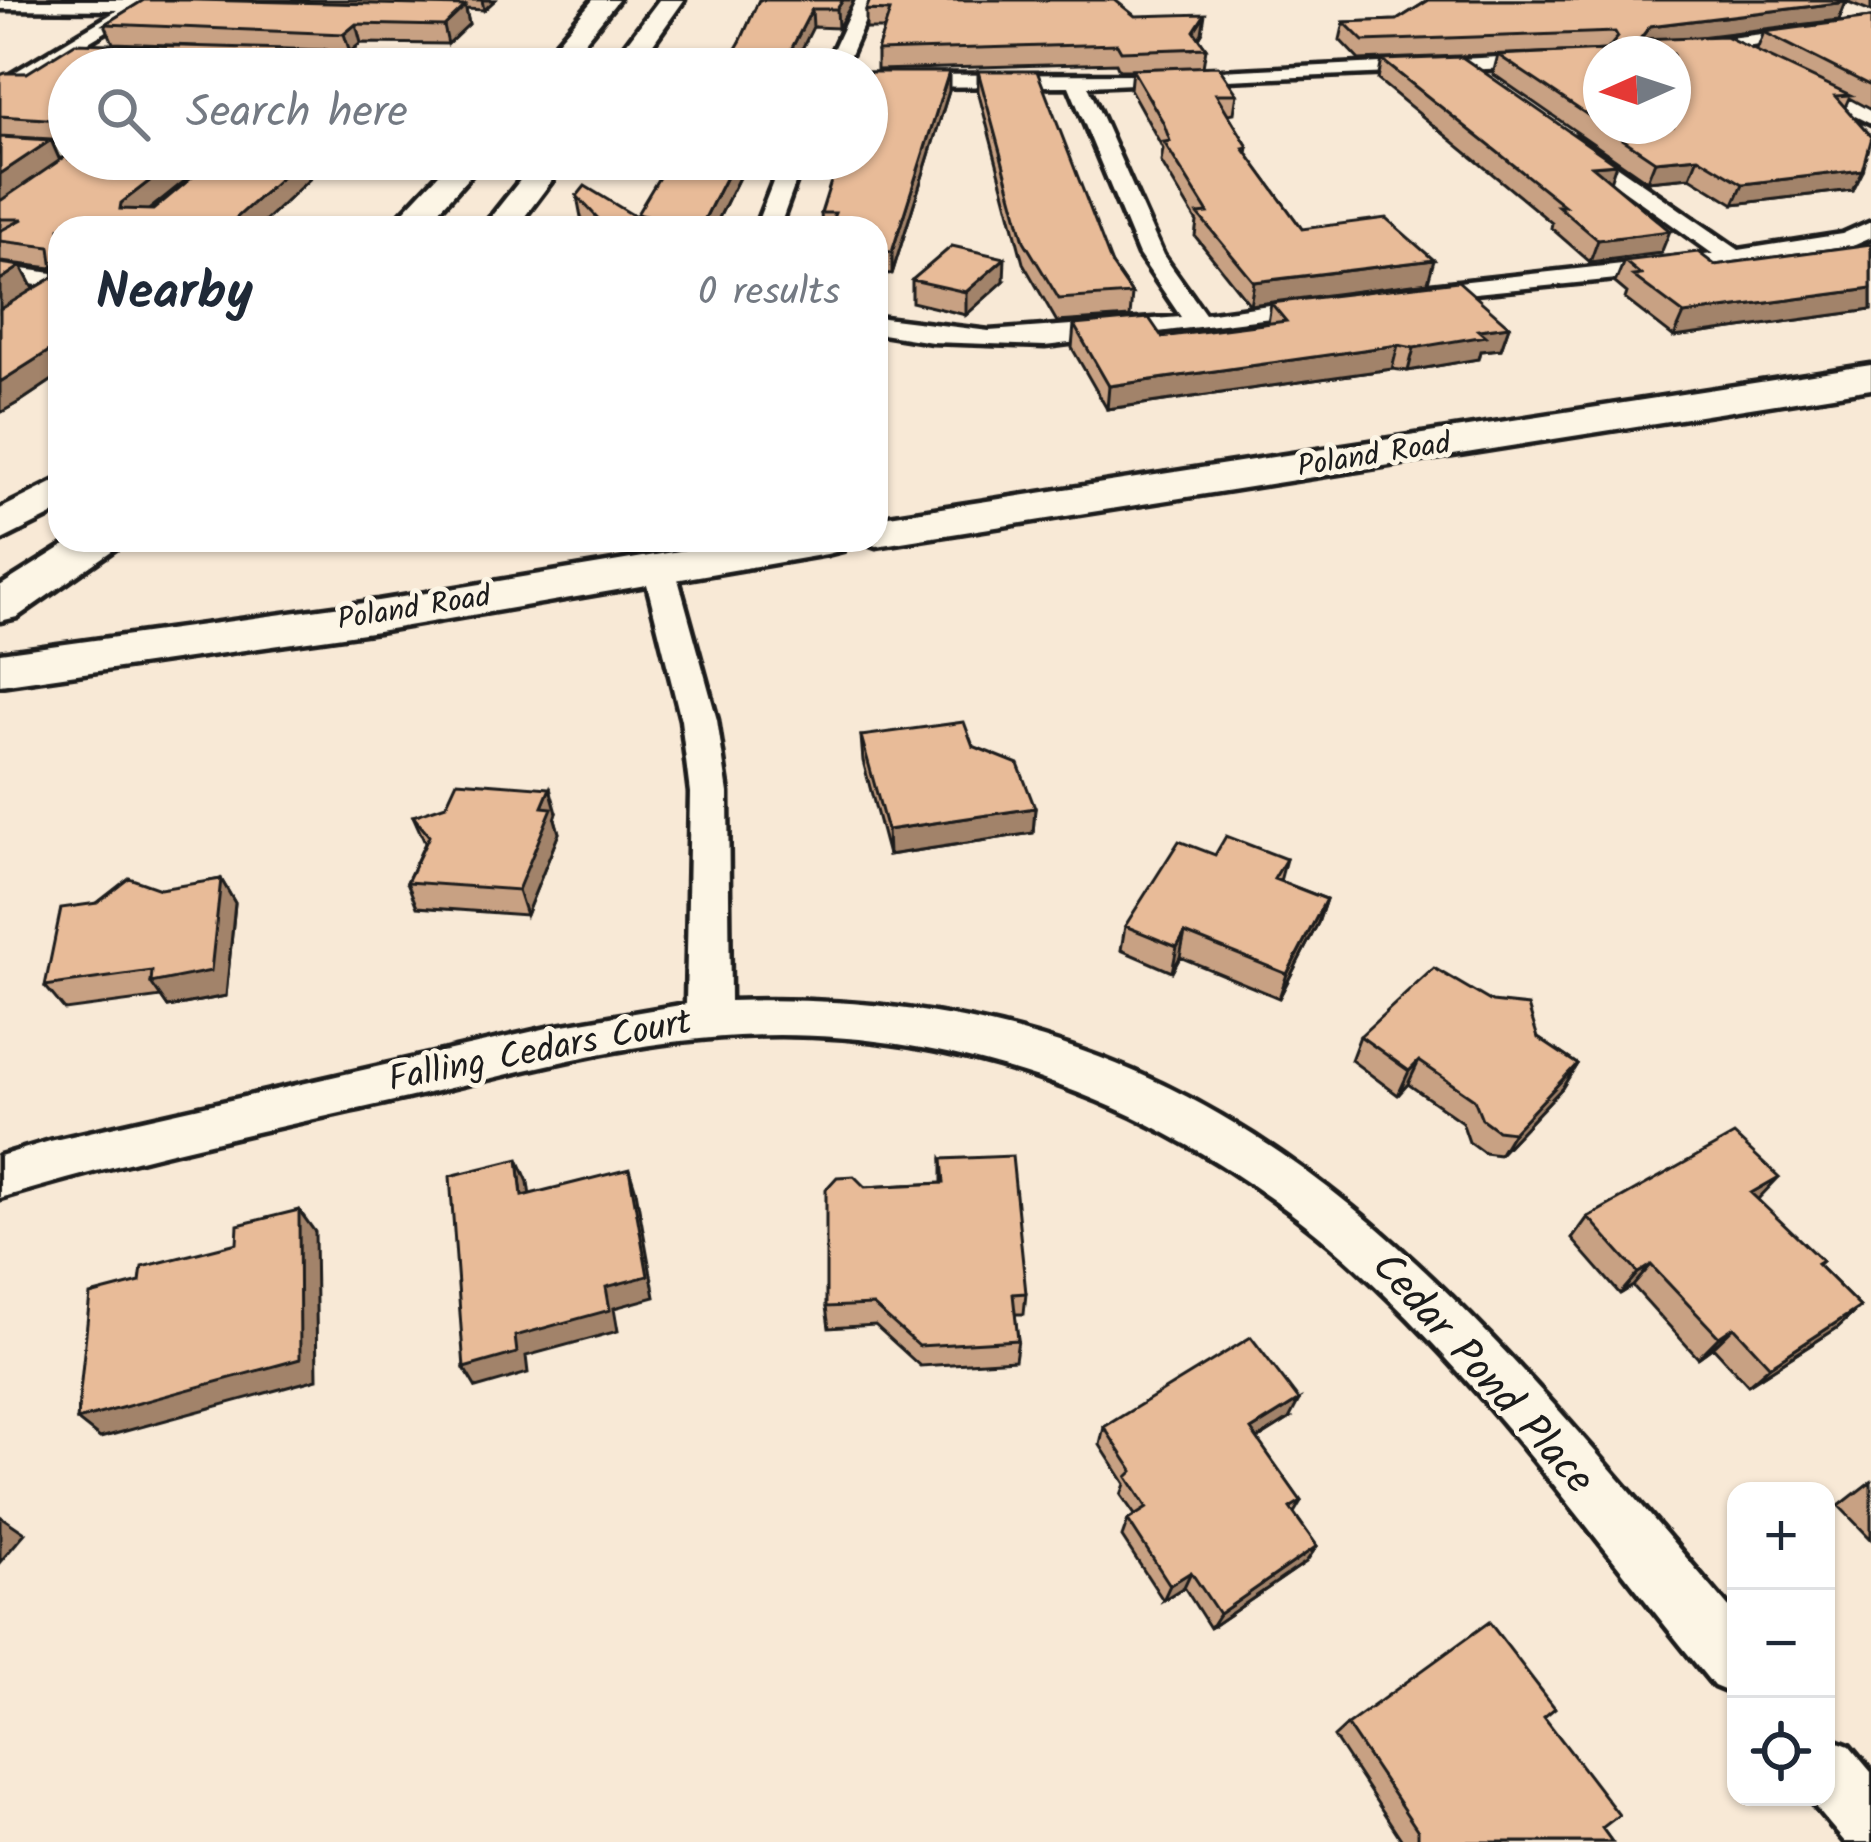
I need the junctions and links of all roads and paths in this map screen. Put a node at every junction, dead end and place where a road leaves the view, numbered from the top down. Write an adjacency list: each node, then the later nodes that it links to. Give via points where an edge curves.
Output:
1 (606, 0): 11 (street)
2 (672, 0): 12 (street)
3 (865, 0): 13 (street)
4 (143, 2): 5 (street); 6 (street); 10 (street)
5 (0, 4)
6 (212, 6)
7 (1831, 7): 8 (street)
8 (1871, 24): 9 (street)
9 (1725, 47): 14 (street); 20 (street)
10 (67, 48)
11 (566, 48)
12 (637, 48)
13 (843, 48)
14 (1691, 50)
15 (48, 59): 19 (street)
16 (1583, 60): 18 (street, via 1474,75)
17 (888, 81): 18 (street)
18 (1077, 82): 38 (street, via 1151,255)
19 (0, 88)
20 (1871, 118)
21 (1542, 122): 33 (street)
22 (48, 140): 24 (street)
23 (0, 146): 24 (street)
24 (36, 148): 25 (street)
25 (48, 152)
26 (450, 180): 29 (street)
27 (537, 180): 30 (street)
28 (785, 180): 31 (street)
29 (416, 216)
30 (509, 216)
31 (772, 216)
32 (1871, 228): 33 (street, via 1848,240)
33 (1735, 257): 38 (street)
34 (0, 273): 35 (street)
35 (48, 282)
36 (48, 294): 37 (street)
37 (31, 308)
38 (1197, 322): 39 (street, via 972,342)
39 (888, 327)
40 (1871, 376): 43 (street, Poland Road)
41 (48, 499): 42 (street)
42 (0, 528)
43 (888, 530)
44 (86, 552): 47 (street)
45 (755, 552): 46 (street, Poland Road)
46 (659, 568): 48 (street, Poland Road); 49 (street, Falling Cedars Court, via 699,720 709,793)
47 (0, 608)
48 (0, 669)
49 (708, 1019): 50 (street, Falling Cedars Court, via 139,1137); 51 (street, Cedar Pond Place, via 873,1021 968,1037 1082,1072 1246,1154 1337,1219 1424,1299)
50 (0, 1177)
51 (1727, 1653)
52 (1835, 1780): 53 (street)
53 (1871, 1822)

